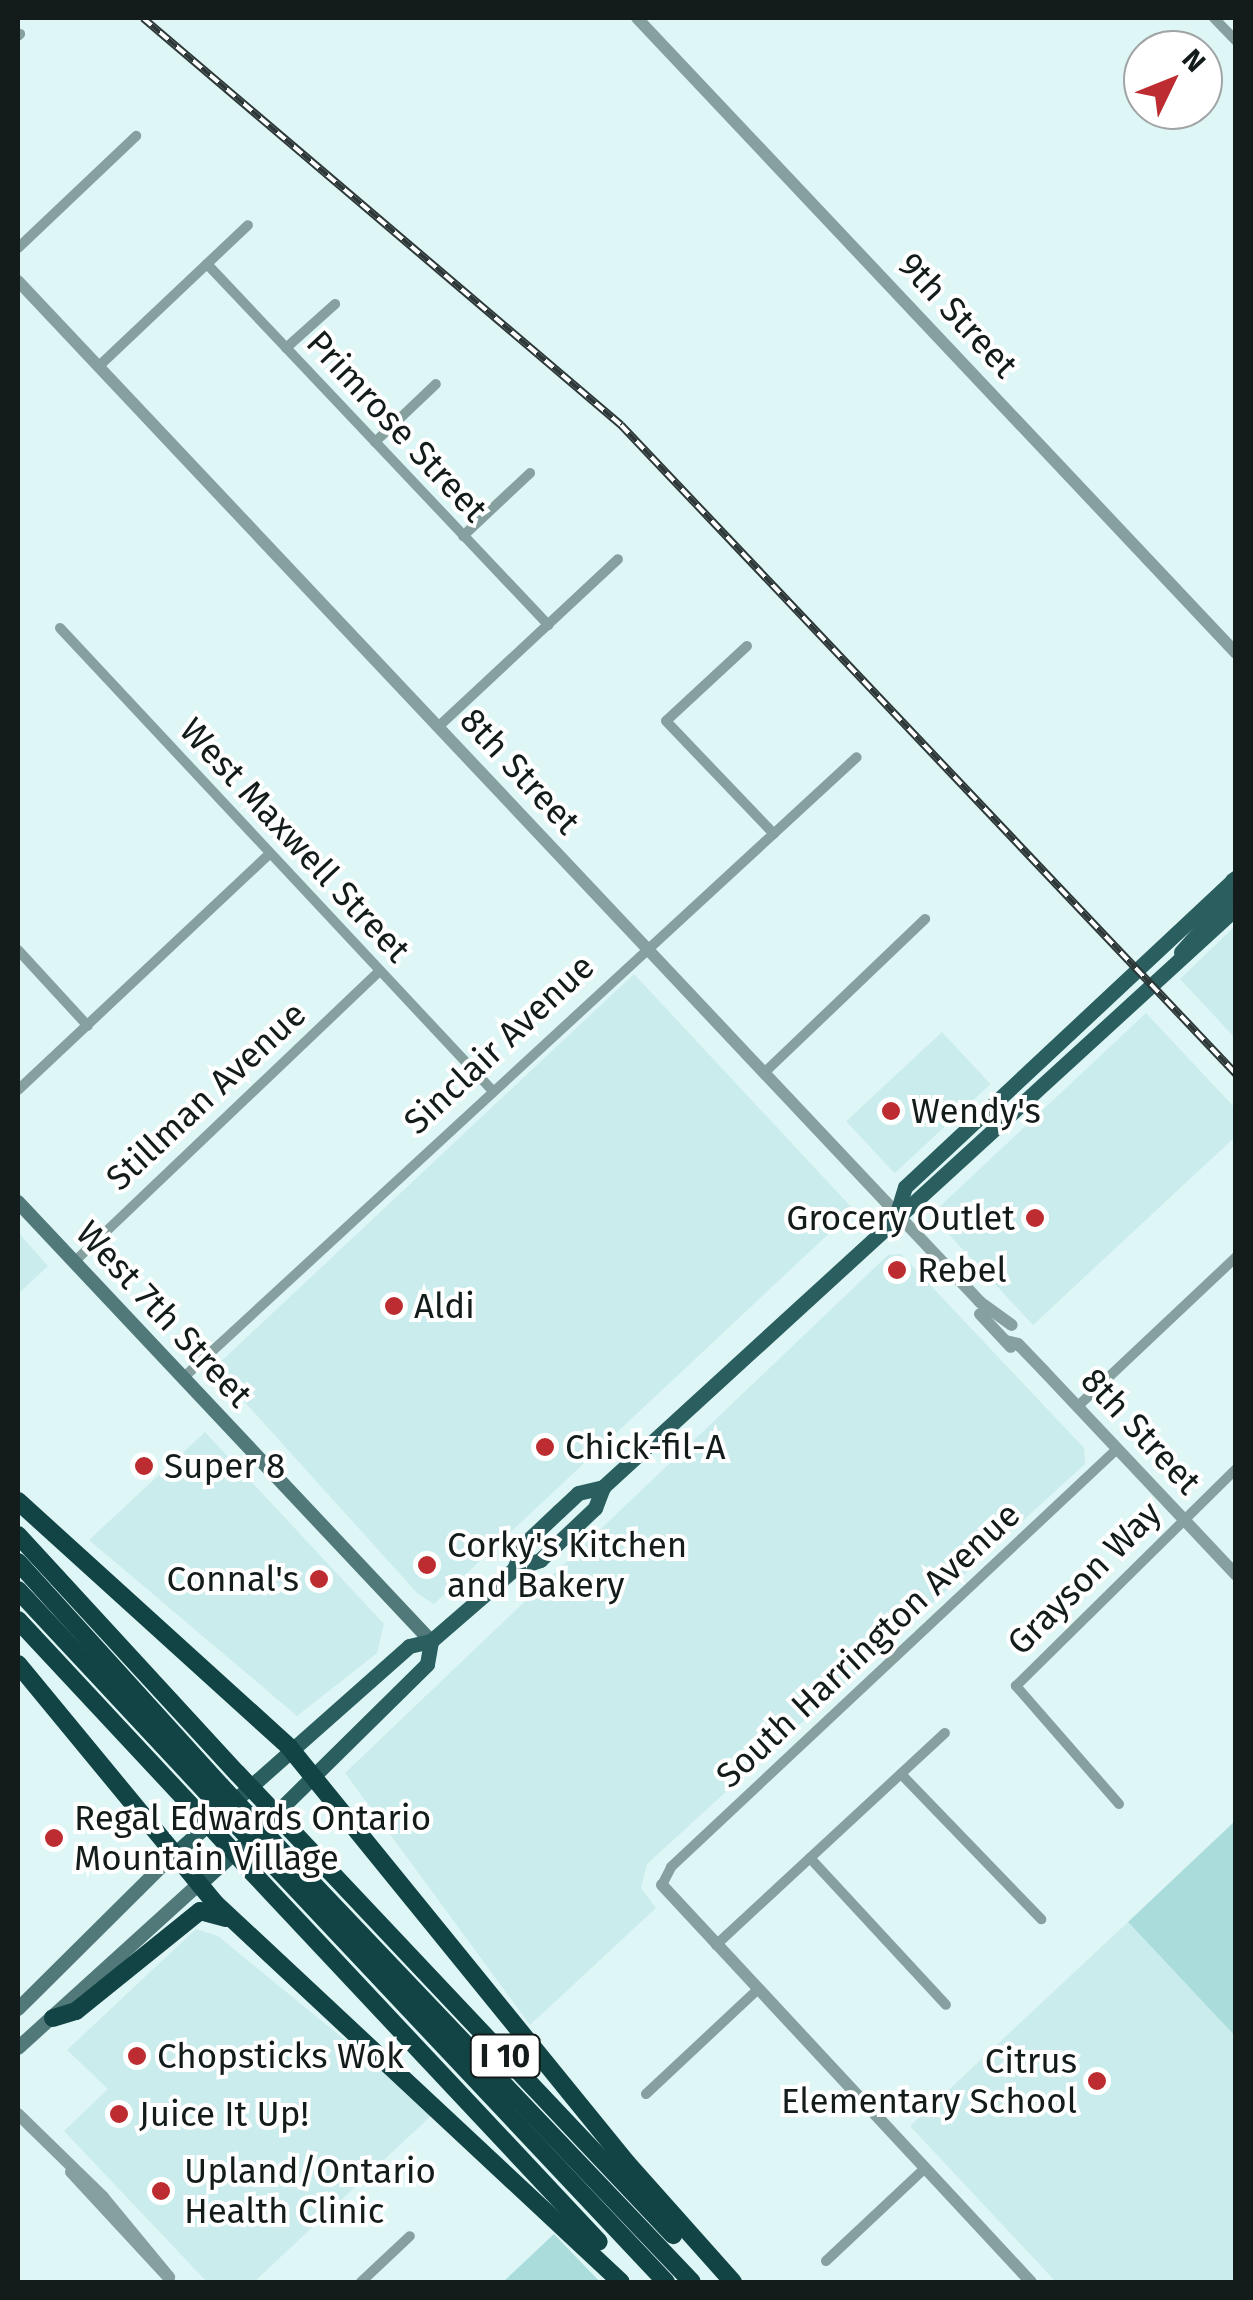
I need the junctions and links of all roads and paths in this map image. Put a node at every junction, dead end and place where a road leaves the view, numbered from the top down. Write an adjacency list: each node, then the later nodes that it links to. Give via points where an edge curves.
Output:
1 (637, 18): 20 (street, 9th Street)
2 (1214, 18): 3 (street)
3 (1236, 40)
4 (136, 136): 6 (street)
5 (248, 225): 7 (street)
6 (18, 248)
7 (207, 264): 10 (street, Primrose Street); 11 (street)
8 (18, 281): 11 (street, 8th Street)
9 (335, 304): 10 (street)
10 (286, 348): 13 (street, Primrose Street)
11 (98, 366): 21 (street, 8th Street)
12 (436, 384): 13 (street)
13 (374, 442): 15 (street, Primrose Street)
14 (530, 474): 15 (street)
15 (463, 536): 17 (street, Primrose Street)
16 (618, 559): 17 (street)
17 (548, 625): 21 (street)
18 (60, 628): 24 (street, West Maxwell Street)
19 (747, 646): 23 (street, via 666,720)
20 (1236, 653)
21 (438, 727): 29 (street, 8th Street)
22 (857, 757): 23 (street, Sinclair Avenue)
23 (774, 834): 29 (street, Sinclair Avenue)
24 (268, 854): 31 (street, West Maxwell Street); 33 (street)
25 (1234, 878): 30 (main road, via 1231,896 1191,934); 32 (main road)
26 (1236, 908): 30 (main road)
27 (925, 919): 34 (street)
28 (18, 950): 33 (street)
29 (647, 952): 34 (street, 8th Street); 35 (street, Sinclair Avenue, via 626,963)
30 (1175, 964): 38 (main road)
31 (379, 972): 35 (street, West Maxwell Street); 43 (street, Stillman Avenue)
32 (1108, 994): 37 (main road); 38 (main road, via 1096,1020 1022,1090)
33 (88, 1026): 36 (street)
34 (764, 1073): 41 (street, 8th Street)
35 (491, 1089): 46 (street, Sinclair Avenue)
36 (18, 1090)
37 (1005, 1094): 39 (main road, via 1004,1109); 41 (main road, via 905,1188)
38 (1026, 1104): 39 (main road)
39 (973, 1153): 41 (main road, via 920,1204)
40 (18, 1202): 43 (main road, West 7th Street)
41 (896, 1213): 44 (street, 8th Street); 50 (main road)
42 (1236, 1257): 47 (street)
43 (74, 1262): 46 (main road, West 7th Street)
44 (980, 1302): 45 (street, 8th Street, via 992,1304 1012,1325 1042,1358); 45 (street, 8th Street, via 980,1314 1006,1342 1032,1369)
45 (1044, 1370): 47 (street, 8th Street)
46 (183, 1378): 59 (main road, West 7th Street)
47 (1078, 1406): 48 (street, 8th Street)
48 (1118, 1449): 52 (street, 8th Street); 71 (street, South Harrington Avenue, via 670,1867)
49 (1236, 1469): 52 (street, Grayson Way)
50 (603, 1486): 55 (main road, via 595,1508 540,1560); 55 (main road, via 578,1493 558,1511 524,1544)
51 (18, 1501): 62 (highway)
52 (1182, 1518): 56 (street, 8th Street); 66 (street, Grayson Way, via 1016,1686)
53 (18, 1538): 82 (highway, I 10, bridge)
54 (18, 1562): 65 (highway)
55 (514, 1569): 59 (main road)
56 (1236, 1575)
57 (18, 1590): 65 (highway)
58 (18, 1620): 76 (highway, I 10, bridge)
59 (431, 1641): 62 (main road, via 409,1646); 64 (main road, via 428,1664)
60 (18, 1664): 68 (highway)
61 (945, 1732): 63 (street)
62 (289, 1747): 64 (highway); 68 (main road)
63 (901, 1774): 69 (street); 72 (street)
64 (315, 1777): 70 (main road); 96 (highway, via 627,2164)
65 (215, 1791): 67 (highway, bridge)
66 (1119, 1804)
67 (271, 1851): 85 (highway); 86 (highway)
68 (172, 1856): 70 (highway); 78 (main road)
69 (810, 1858): 74 (street); 77 (street)
70 (198, 1885): 73 (highway); 79 (main road)
71 (662, 1885): 74 (street)
72 (1041, 1919)
73 (236, 1923): 79 (highway, via 200,1912 76,2011); 91 (highway)
74 (716, 1945): 75 (street)
75 (758, 1990): 81 (street); 84 (street)
76 (369, 1994): 85 (highway); 92 (highway, I 10)
77 (946, 2005)
78 (18, 2009)
79 (53, 2018): 80 (main road)
80 (18, 2048)
81 (646, 2094)
82 (552, 2105): 86 (highway); 95 (highway, I 10)
83 (18, 2114): 89 (street)
84 (924, 2169): 88 (street); 97 (street)
85 (581, 2192): 93 (highway)
86 (628, 2215): 94 (highway)
87 (410, 2236): 90 (street)
88 (826, 2261)
89 (171, 2280)
90 (361, 2282)
91 (621, 2282)
92 (636, 2282)
93 (666, 2282)
94 (692, 2282)
95 (717, 2282)
96 (733, 2282)
97 (1031, 2282)

